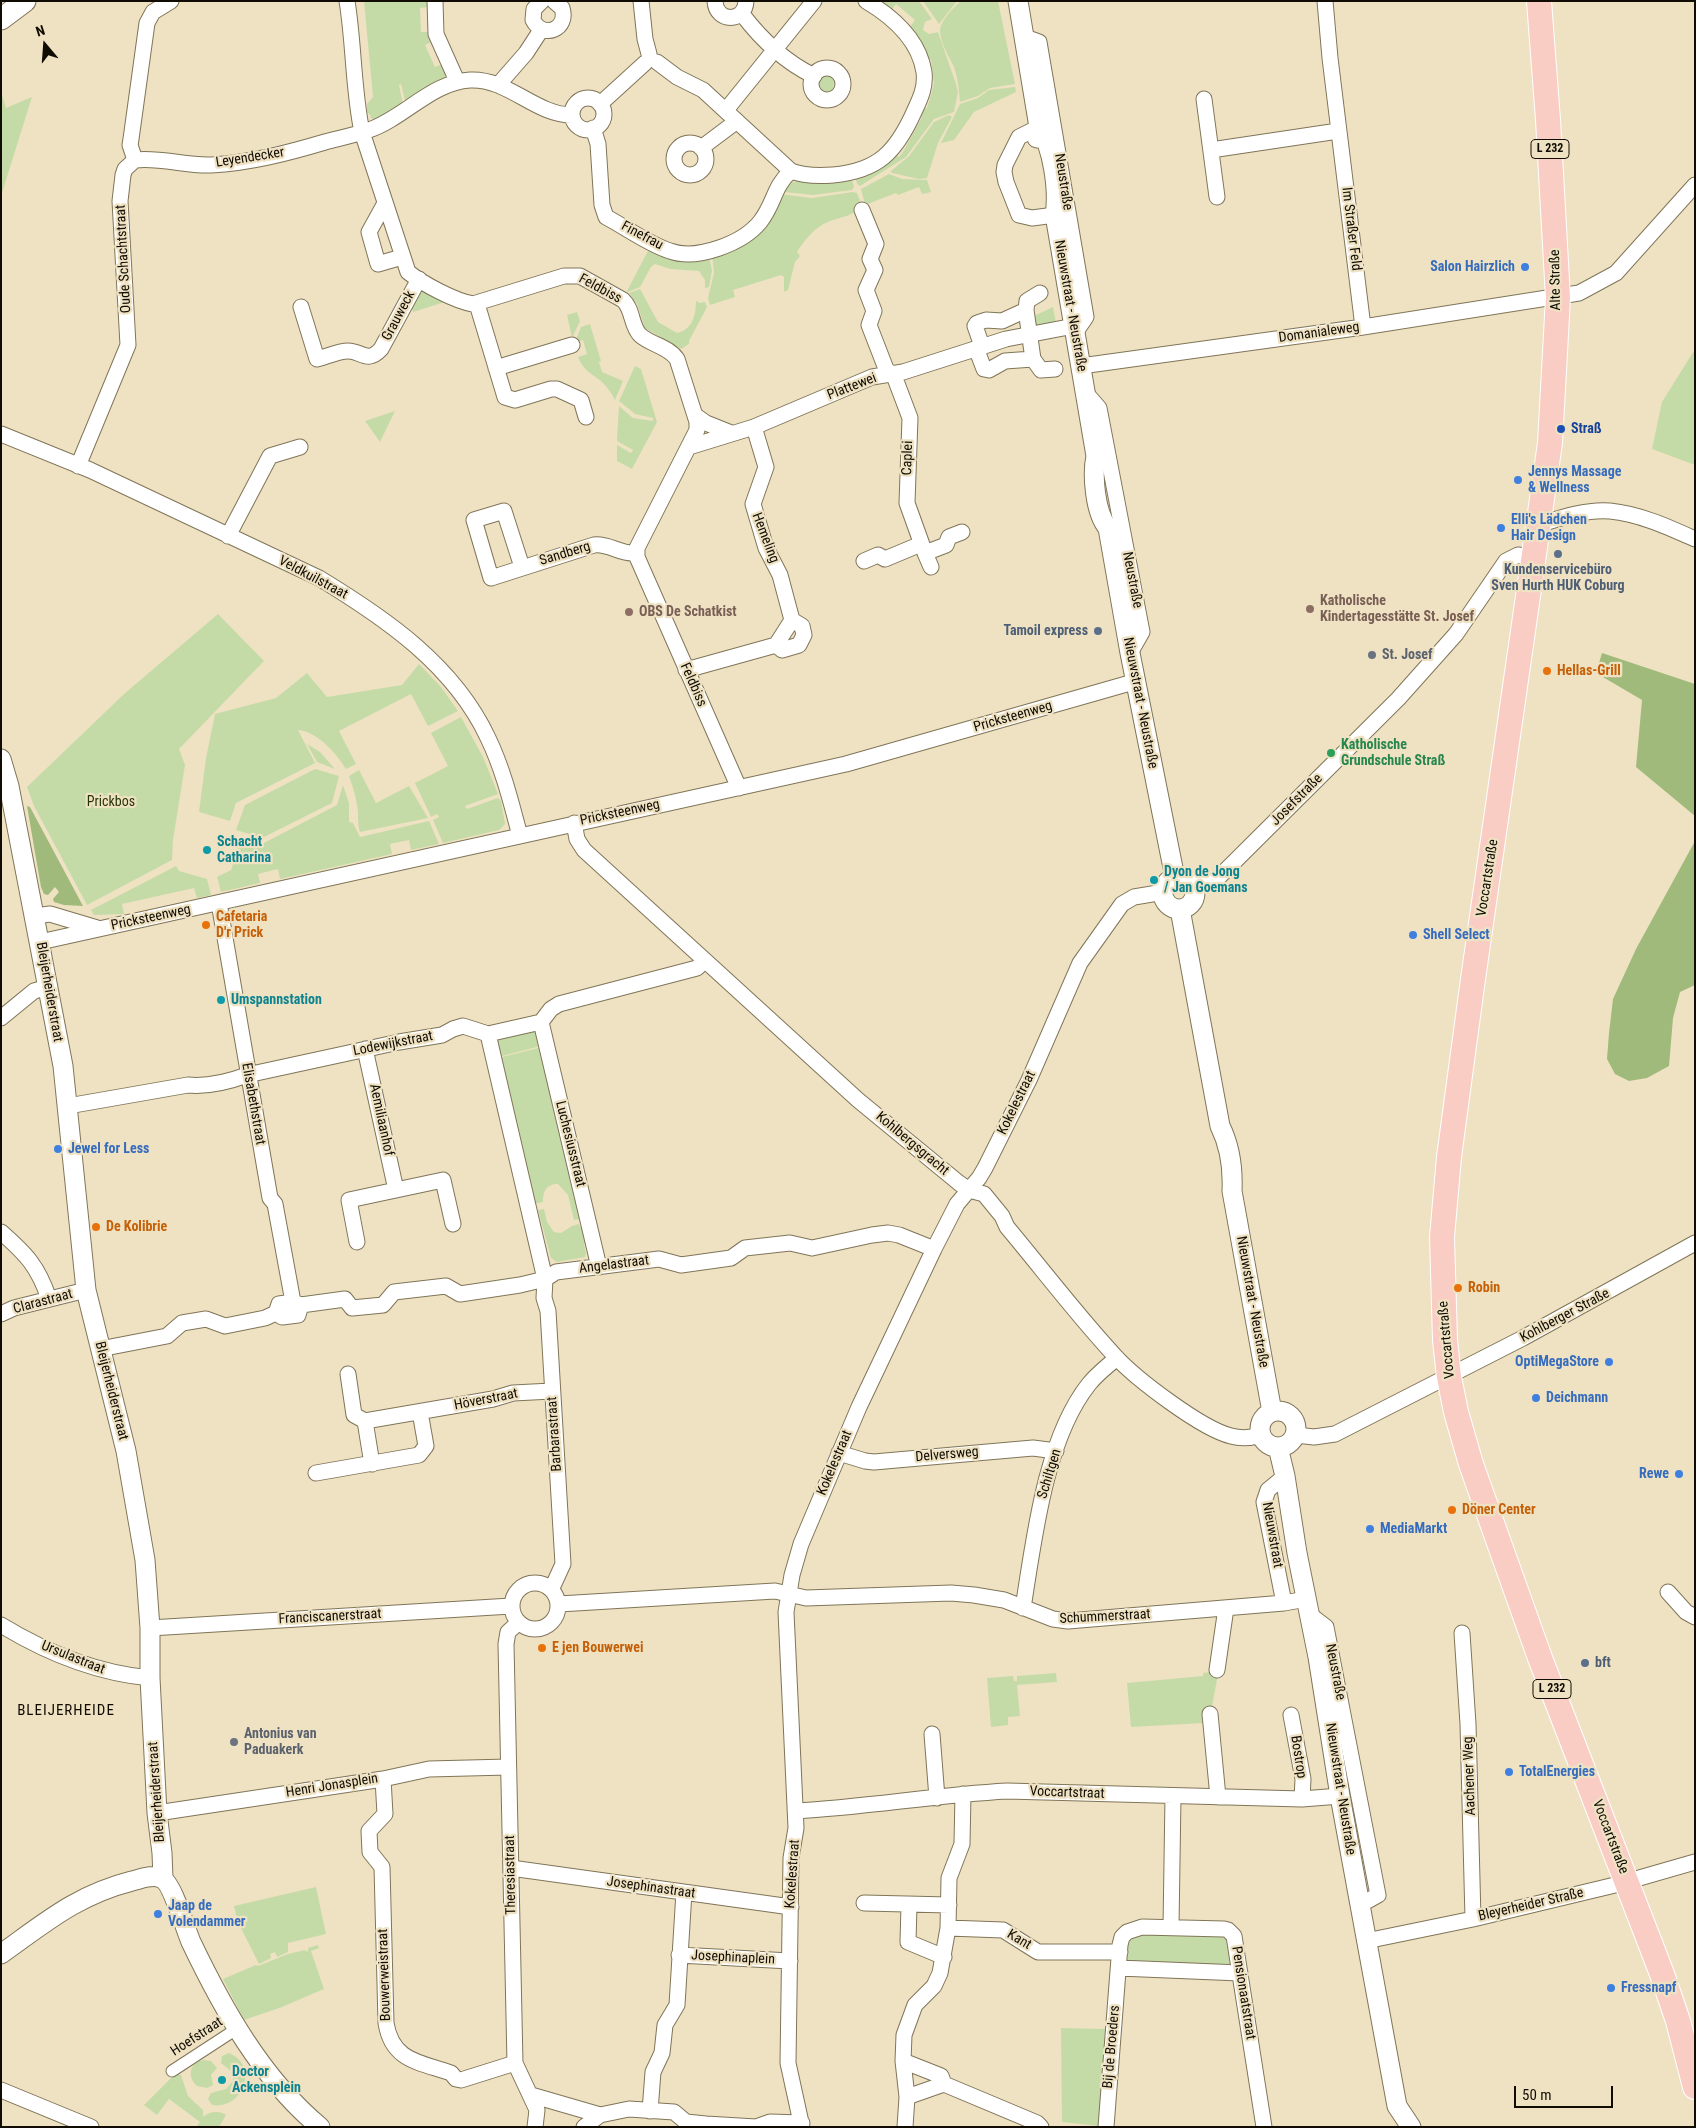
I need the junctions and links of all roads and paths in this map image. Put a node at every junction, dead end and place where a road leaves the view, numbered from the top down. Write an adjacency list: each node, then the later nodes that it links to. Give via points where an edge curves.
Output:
1 (24, 1): 15 (main road)
2 (171, 1): 33 (street, via 153,12 147,23 130,145)
3 (347, 1): 30 (street)
4 (435, 1): 21 (street, via 436,34)
5 (542, 1): 16 (street, via 532,15)
6 (554, 1): 16 (street, via 564,13 562,24 554,30)
7 (641, 1): 19 (street)
8 (715, 1): 14 (street, via 718,12 726,18 736,17)
9 (814, 1): 18 (street)
10 (866, 1): 34 (street, via 890,18 913,42 924,72 925,85 920,99 897,145 869,168 821,176)
11 (1018, 1): 17 (street)
12 (1325, 1): 29 (street, Im Straßer Feld)
13 (1539, 1): 43 (main road, Alte Straße / L 232)
14 (744, 7): 18 (street, via 756,32)
15 (1, 19)
16 (541, 30): 22 (street)
17 (1025, 37): 27 (street); 48 (street, Neustraße, via 1039,42 1086,317)
18 (775, 49): 20 (street, via 797,68); 26 (street)
19 (650, 60): 24 (street); 26 (street, via 703,90)
20 (814, 76)
21 (457, 81): 22 (street, via 472,79); 30 (street)
22 (498, 85): 25 (street, via 557,114)
23 (1204, 99): 32 (street)
24 (600, 104): 25 (street, via 592,99 581,99 573,107); 28 (street, via 603,117)
25 (572, 115): 28 (street, via 579,127)
26 (731, 116): 31 (street); 34 (street)
27 (1039, 127): 39 (street, Neustraße, via 1046,137 1052,170 1057,200); 39 (street, via 1019,137 1004,172 1019,215 1032,218)
28 (593, 128): 34 (street, Finefrau, via 598,144 606,217 671,252 706,252 746,235 766,213 778,184)
29 (1338, 131): 32 (street); 47 (street, Im Straßer Feld)
30 (362, 132): 33 (street, Leyendecker, via 282,154 229,164); 37 (street)
31 (701, 148)
32 (1211, 150): 36 (street)
33 (135, 160): 65 (street, Oude Schachtstraat, via 122,175 120,202 128,345)
34 (791, 171)
35 (1695, 185): 43 (street, Domanialeweg, via 1616,273 1579,293)
36 (1217, 197)
37 (385, 203): 40 (street); 40 (street, via 369,236 378,264)
38 (862, 210): 56 (street, Caplei, via 876,244 870,258 875,270 866,290 874,310 869,325)
39 (1055, 215): 48 (street, Nieuwstraat - Neustraße)
40 (402, 257): 41 (street, via 408,272)
41 (419, 279): 44 (street, via 462,302); 45 (street, Grauweck, via 381,349 365,357 348,351 317,360)
42 (1040, 294): 46 (street, via 1026,301)
43 (1558, 298): 47 (street, Domanialeweg); 66 (main road, Alte Straße / L 232, via 1550,443)
44 (477, 304): 54 (street); 58 (street, Feldbiss, via 564,276 580,276 623,300 639,334 674,355)
45 (301, 307)
46 (1026, 310): 49 (street); 51 (street, via 1002,321 977,323)
47 (1363, 327): 53 (street, Domanialeweg)
48 (1074, 330): 49 (street, Plattewei); 53 (street, Nieuwstraat - Neustraße)
49 (1029, 334): 51 (street, Plattewei); 52 (street)
50 (572, 345): 54 (street)
51 (979, 347): 52 (street, via 984,369 989,370 1005,361); 56 (street, Plattewei, via 903,372)
52 (1033, 359): 55 (street, via 1040,370)
53 (1081, 366): 57 (street, Nieuwstraat - Neustraße)
54 (496, 368): 59 (street, via 506,398 515,400 554,388 580,400)
55 (1055, 369)
56 (890, 373): 60 (street, Plattewei, via 872,377); 71 (street, Caplei, via 910,418 907,503)
57 (1085, 392): 75 (street, Nieuwstraat - Neustraße, via 1096,456 1093,471 1101,520 1108,528); 75 (street, Neustraße, via 1099,408 1142,632)
58 (695, 415): 61 (street); 64 (street, Feldbiss, via 697,430)
59 (586, 417)
60 (754, 426): 61 (street, Plattewei); 76 (street, Hemeling, via 766,467 753,504 766,548 780,575 792,620 802,626 804,635 799,645 782,650 776,645)
61 (731, 433): 64 (street, Plattewei)
62 (1, 434): 65 (street, Veldkuilstraat)
63 (300, 446): 68 (street, via 270,456)
64 (689, 447): 70 (street, Feldbiss)
65 (78, 466): 68 (street, Veldkuilstraat)
66 (1538, 525): 69 (street, via 1574,515 1609,511 1658,523); 72 (main road, Alte Straße / L 232)
67 (962, 532): 71 (street, via 949,537 946,545)
68 (228, 536): 81 (street, Veldkuilstraat, via 326,582 428,656 451,680 488,736)
69 (1695, 539)
70 (636, 552): 74 (street, Sandberg, via 629,554 606,545 594,545); 76 (street, Feldbiss)
71 (926, 555): 73 (street, via 885,559 878,556)
72 (1533, 557): 83 (street, Josefstraße, via 1518,556 1506,562 1456,634 1398,699 1224,873 1216,880); 113 (main road, Voccartstraße / L 232, via 1445,1197 1442,1266)
73 (864, 560)
74 (522, 567): 74 (street, Sandberg, via 504,511 474,520 491,578)
75 (1130, 653): 77 (street, Nieuwstraat - Neustraße)
76 (686, 670): 79 (street, Feldbiss)
77 (1137, 681): 79 (street, Pricksteenweg, via 846,764); 82 (street, Nieuwstraat - Neustraße)
78 (1, 759): 86 (street, Bleijerheiderstraat)
79 (739, 788): 80 (street, Pricksteenweg)
80 (574, 823): 81 (street, Pricksteenweg); 89 (street, Kohlbergsgracht, via 577,839 584,850)
81 (520, 836): 84 (street, Pricksteenweg)
82 (1170, 885): 83 (street, via 1186,879); 85 (street, via 1168,903); 98 (street, Kokelestraat, via 1122,904 1080,963 1029,1080 985,1168)
83 (1194, 887): 85 (street, via 1192,902)
84 (219, 903): 87 (street, Pricksteenweg); 95 (street, Elisabethstraat)
85 (1180, 909): 116 (street, Nieuwstraat - Neustraße, via 1220,1126 1226,1137 1233,1176 1232,1191)
86 (35, 916): 87 (street, Pricksteenweg, via 50,914); 88 (street, Bleijerheiderstraat)
87 (99, 929): 88 (street, Pricksteenweg)
88 (40, 942): 90 (street, Bleijerheiderstraat)
89 (704, 961): 92 (street, via 697,968 559,1004); 98 (street, Kohlbergsgracht, via 858,1100)
90 (48, 987): 91 (street, via 34,991); 96 (street, Bleijerheiderstraat)
91 (1, 1018)
92 (541, 1022): 93 (street); 104 (street, Luchesiusstraat)
93 (488, 1034): 94 (street, Lodewijkstraat, via 463,1026 442,1035); 105 (street)
94 (365, 1050): 95 (street, Lodewijkstraat); 97 (street, Aemiliaanhof)
95 (247, 1075): 96 (street, Lodewijkstraat, via 232,1081); 108 (street, Elisabethstraat, via 270,1198 275,1204)
96 (68, 1106): 106 (street, Bleijerheiderstraat)
97 (396, 1190): 99 (street, via 443,1180); 101 (street, via 349,1200)
98 (969, 1190): 103 (street, Kokelestraat, via 957,1204); 111 (street, Kohlbergsgracht, via 984,1194 1002,1216 1007,1228)
99 (453, 1224)
100 (1, 1232): 107 (street, via 24,1252 42,1277)
101 (357, 1242)
102 (1695, 1243): 113 (street, Kohlberger Straße, via 1595,1300)
103 (934, 1249): 104 (street, Angelastraat, via 888,1233 812,1248 790,1243 745,1248 731,1258 681,1265 659,1260); 122 (street, Kokelestraat)
104 (599, 1266): 105 (street, Angelastraat, via 556,1272)
105 (545, 1278): 108 (street, Angelastraat, via 520,1286 460,1294 446,1286 394,1292 383,1305 352,1308 345,1299); 114 (street, Barbarastraat)
106 (86, 1290): 107 (street, Clarastraat); 110 (street, Bleijerheiderstraat)
107 (49, 1299): 109 (street, Clarastraat)
108 (297, 1303): 110 (street, Angelastraat, via 298,1315 282,1317 276,1313 225,1326 206,1319 182,1323 167,1336)
109 (1, 1314)
110 (100, 1349): 138 (street, Bleijerheiderstraat, via 126,1451 140,1530)
111 (1117, 1358): 118 (street, Kohlbergsgracht, via 1171,1402 1213,1429 1242,1438); 121 (street, Schiltgen, via 1088,1385)
112 (348, 1374): 117 (street, via 354,1415)
113 (1449, 1376): 119 (street, Kohlberger Straße, via 1335,1434); 158 (main road, Voccartstraße / L 232, via 1477,1483 1540,1658)
114 (552, 1391): 115 (street, Höverstraat, via 513,1393); 126 (street, Barbarastraat, via 563,1564)
115 (420, 1412): 117 (street, Höverstraat); 123 (street, via 426,1446 419,1455)
116 (1272, 1412): 118 (street, via 1262,1422); 119 (street, via 1283,1411 1292,1417)
117 (365, 1421): 123 (street)
118 (1261, 1435): 120 (street, via 1268,1444)
119 (1296, 1435): 120 (street, via 1292,1442)
120 (1278, 1448): 125 (street, Nieuwstraat - Neustraße)
121 (1056, 1450): 122 (street, Delversweg, via 1033,1448 874,1462); 133 (street, Schiltgen, via 1044,1491)
122 (839, 1453): 128 (street, Kokelestraat, via 801,1544)
123 (372, 1464): 124 (street)
124 (316, 1473)
125 (1285, 1476): 129 (street, Nieuwstraat, via 1268,1490 1264,1502); 132 (street, Nieuwstraat - Neustraße, via 1296,1553)
126 (552, 1588): 130 (street); 131 (street, via 539,1583 520,1588)
127 (1668, 1592): 135 (street)
128 (788, 1593): 130 (street, via 774,1591); 133 (street, Schummerstraat, via 806,1598 951,1593 1004,1600); 153 (street, Kokelestraat, via 788,1668)
129 (1284, 1603): 132 (street, Schummerstraat); 134 (street, Schummerstraat)
130 (559, 1604): 136 (street, via 557,1616 549,1625 530,1627)
131 (511, 1606): 136 (street); 138 (street, Franciscanerstraat)
132 (1308, 1606): 149 (street, Nieuwstraat - Neustraße); 163 (street, Neustraße, via 1326,1627 1378,1895)
133 (1023, 1608): 134 (street, Schummerstraat, via 1053,1620 1068,1621)
134 (1226, 1608): 140 (street)
135 (1695, 1617)
136 (518, 1623): 145 (street, Theresiastraat, via 506,1638)
137 (1, 1625): 141 (street, Ursulastraat, via 84,1665 110,1673)
138 (150, 1628): 141 (street, Bleijerheiderstraat)
139 (1462, 1633): 165 (street, Aachener Weg)
140 (1217, 1670)
141 (150, 1678): 154 (street, Bleijerheiderstraat)
142 (1210, 1714): 150 (street)
143 (1291, 1715): 152 (street, Bostrop, via 1303,1779)
144 (932, 1734): 151 (street)
145 (508, 1767): 146 (street, Henri Jonasplein, via 430,1769); 156 (street, Theresiastraat)
146 (383, 1779): 154 (street, Henri Jonasplein); 178 (street, Bouwerweistraat, via 385,1814 369,1831 370,1852 382,1867 386,2023 391,2042 404,2056 451,2073 461,2080)
147 (963, 1794): 148 (street, Voccartstraat, via 1007,1791); 151 (street, Voccartstraat); 162 (street, via 962,1844 949,1878)
148 (1173, 1796): 150 (street, Voccartstraat); 166 (street)
149 (1340, 1796): 152 (street, Voccartstraat); 163 (street, Nieuwstraat - Neustraße)
150 (1218, 1797): 152 (street, Voccartstraat)
151 (937, 1798): 153 (street, Voccartstraat, via 845,1809)
152 (1302, 1799)
153 (796, 1811): 164 (street, Kokelestraat, via 796,1836 791,1858)
154 (157, 1813): 157 (street, Bleijerheiderstraat)
155 (1695, 1862): 158 (street, Bleyerheider Straße)
156 (511, 1868): 159 (street, Josephinastraat); 178 (street, Theresiastraat)
157 (162, 1878): 170 (street, via 140,1879 90,1894); 176 (street, via 171,1888 183,1924)
158 (1627, 1882): 165 (street, Bleyerheider Straße); 181 (main road, Voccartstraße / L 232, via 1678,2021)
159 (684, 1892): 164 (street, Josephinastraat); 171 (street, Josephinaplein)
160 (864, 1903): 161 (street)
161 (909, 1905): 162 (street); 172 (street, via 908,1942)
162 (948, 1905): 167 (street)
163 (1360, 1905): 168 (street, Nieuwstraat - Neustraße)
164 (791, 1907): 173 (street, Kokelestraat)
165 (1473, 1918): 168 (street, Bleyerheider Straße)
166 (1171, 1927): 169 (street, Bij de Broeders, via 1134,1928 1122,1937); 175 (street, Pensionaatstraat, via 1228,1930 1234,1936)
167 (948, 1928): 169 (street, Kant, via 1003,1930 1038,1952); 172 (street)
168 (1366, 1941): 197 (street, Nieuwstraat - Neustraße, via 1397,2106)
169 (1120, 1952): 174 (street, Bij de Broeders)
170 (2, 1953)
171 (679, 1955): 173 (street, Josephinaplein); 185 (street, via 677,2004 665,2025 662,2053 653,2072)
172 (944, 1957): 177 (street, via 934,1986 916,2005 905,2028)
173 (790, 1961): 188 (street, Kokelestraat, via 788,2063)
174 (1119, 1968): 175 (street); 195 (street, Bij de Broeders)
175 (1240, 1973): 196 (street, Pensionaatstraat)
176 (234, 2021): 179 (street, Hoefstraat); 190 (street, via 264,2068)
177 (903, 2061): 180 (street, via 941,2076); 184 (street)
178 (515, 2063): 183 (street, Theresiastraat)
179 (172, 2071)
180 (944, 2084): 184 (street); 194 (street)
181 (1695, 2087)
182 (1, 2090): 189 (street)
183 (531, 2096): 186 (street); 191 (street, Theresiastraat, via 537,2110)
184 (907, 2097): 193 (street)
185 (650, 2111): 186 (street, via 629,2109); 187 (street, via 674,2112 686,2122)
186 (600, 2115): 192 (street)
187 (706, 2125): 188 (street, via 756,2127 770,2122)
188 (802, 2125)
189 (92, 2127)
190 (320, 2127)
191 (535, 2127)
192 (584, 2127)
193 (905, 2127)
194 (1040, 2127)
195 (1106, 2127)
196 (1264, 2127)
197 (1412, 2127)

